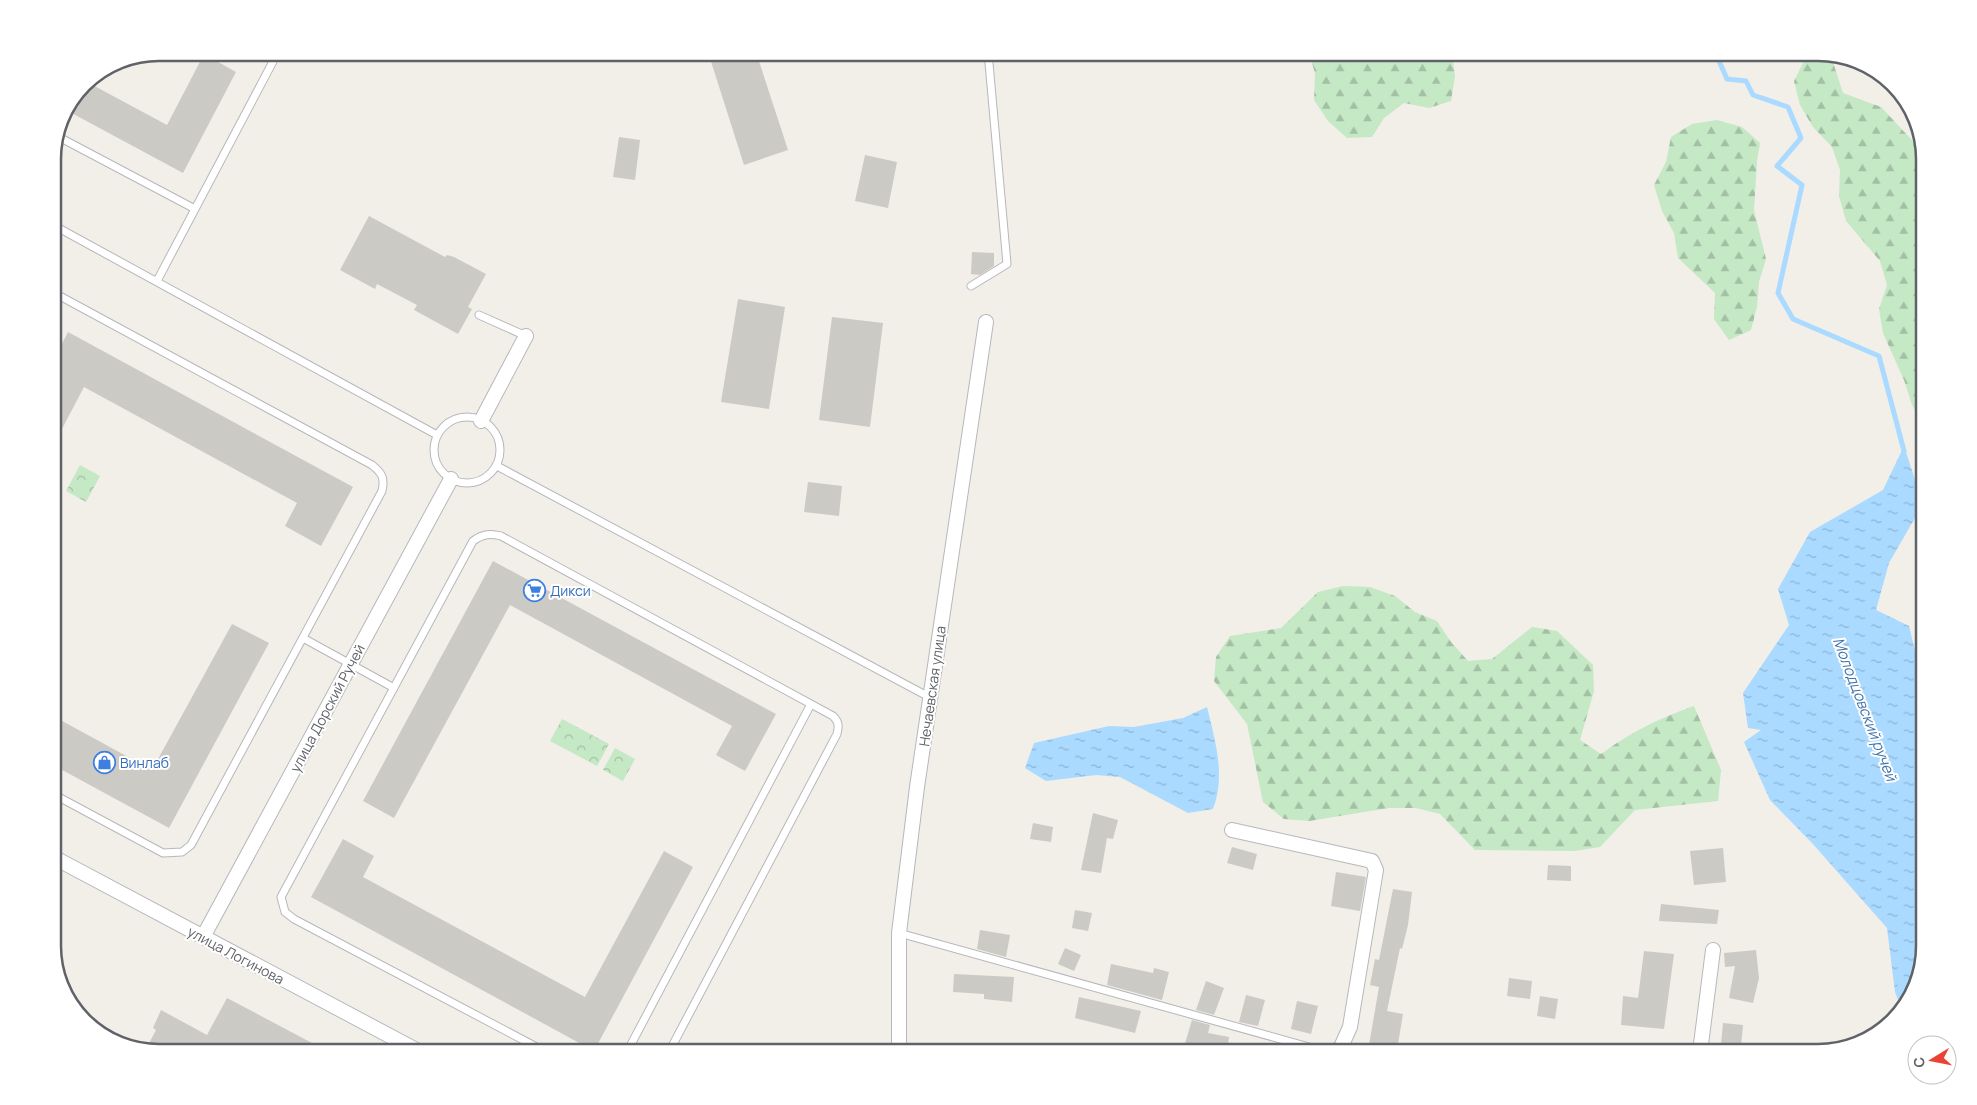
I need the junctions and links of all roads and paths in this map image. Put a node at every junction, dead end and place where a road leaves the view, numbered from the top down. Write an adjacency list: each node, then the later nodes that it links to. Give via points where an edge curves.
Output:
1 (273, 61): 4 (lane)
2 (989, 61): 7 (lane, via 1007,264)
3 (63, 139): 4 (lane)
4 (195, 209): 6 (lane)
5 (61, 229): 6 (lane)
6 (157, 281): 13 (lane)
7 (971, 286)
8 (61, 296): 16 (lane, via 381,472 382,490)
9 (479, 315): 11 (lane)
10 (986, 322): 19 (street, Нечаевская улица)
11 (526, 336): 12 (street)
12 (481, 421): 13 (lane, via 460,418 451,421); 14 (lane, via 494,430 498,438)
13 (437, 435): 15 (lane, via 434,454 437,464)
14 (497, 466): 15 (lane, via 484,479 473,483); 19 (lane)
15 (451, 479): 17 (street, улица Дорский Ручей)
16 (303, 638): 17 (lane); 21 (lane, via 191,845 182,852 163,853)
17 (351, 664): 18 (lane); 25 (street, улица Дорский Ручей)
18 (394, 688): 20 (lane, via 473,541 490,533 501,536); 28 (lane, via 281,897 282,905 294,919)
19 (930, 698): 24 (street, Нечаевская улица)
20 (811, 704): 29 (lane); 30 (lane, via 838,721 836,734)
21 (61, 798)
22 (1232, 830): 33 (street, via 1372,861 1376,870 1350,1027)
23 (61, 861): 25 (street, улица Логинова)
24 (899, 933): 31 (street, Нечаевская улица); 32 (lane)
25 (203, 937): 27 (street, улица Логинова)
26 (1713, 950): 34 (street)
27 (405, 1044)
28 (531, 1044)
29 (631, 1044)
30 (672, 1044)
31 (899, 1044)
32 (1298, 1044)
33 (1342, 1044)
34 (1701, 1044)

